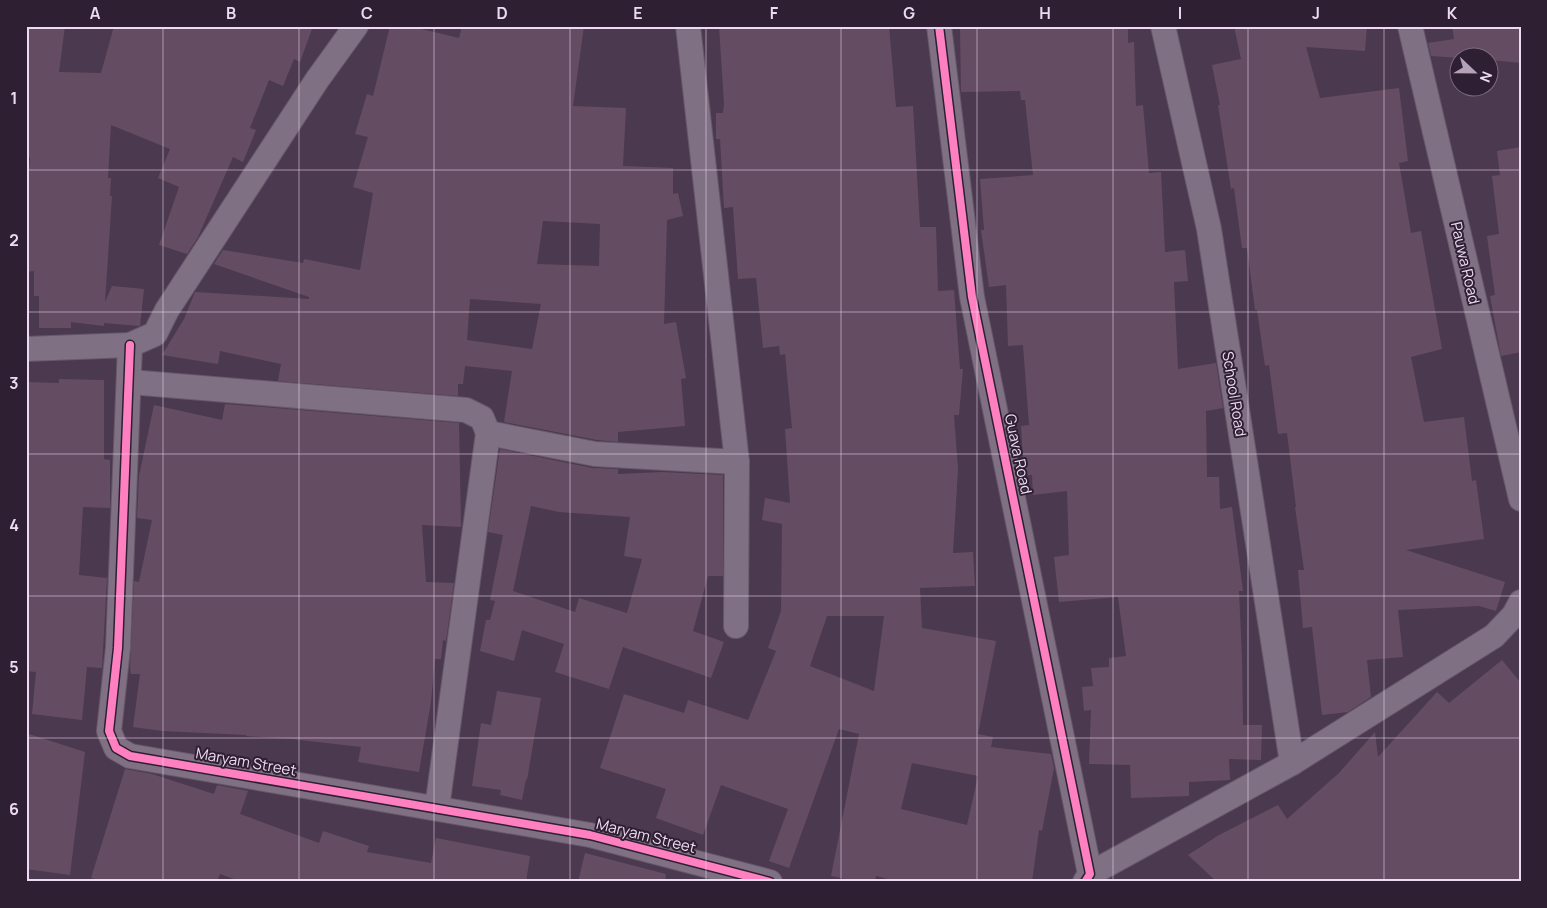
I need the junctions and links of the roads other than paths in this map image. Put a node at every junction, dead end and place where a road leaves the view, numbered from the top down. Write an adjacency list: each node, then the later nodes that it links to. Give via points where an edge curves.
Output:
1 (356, 26): 6 (street, via 317,80 167,310 155,334)
2 (688, 26): 10 (street)
3 (939, 26): 16 (street, Guava Road, via 972,297)
4 (1163, 26): 14 (street, School Road, via 1208,229)
5 (1410, 26): 11 (street, Pauwa Road)
6 (130, 345): 7 (street); 8 (street, Maryam Street)
7 (26, 349)
8 (130, 382): 9 (street, via 466,410 482,418); 15 (street, Maryam Street, via 118,648 109,731 116,748 130,756)
9 (488, 433): 10 (street, via 595,454); 15 (street)
10 (737, 462): 13 (street)
11 (1521, 499)
12 (1521, 602): 14 (street, via 1514,615 1494,636)
13 (736, 626)
14 (1292, 764): 16 (street)
15 (437, 808): 17 (street, Maryam Street, via 590,835)
16 (1088, 878)
17 (770, 882)

